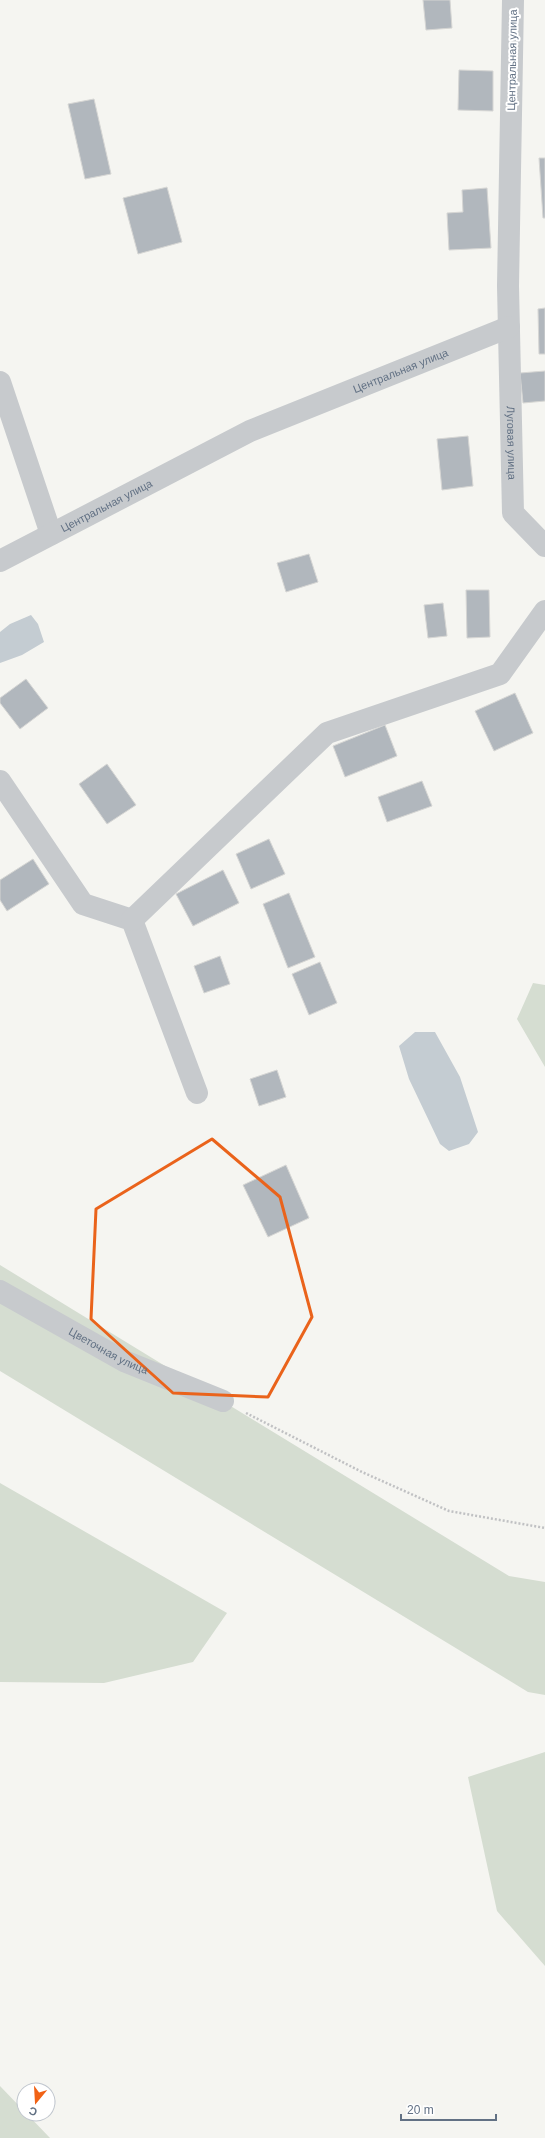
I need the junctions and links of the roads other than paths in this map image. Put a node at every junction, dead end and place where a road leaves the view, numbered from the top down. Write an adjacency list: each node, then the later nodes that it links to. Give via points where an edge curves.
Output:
1 (513, 0): 2 (street, Центральная улица)
2 (509, 327): 4 (street, Центральная улица, via 250,431); 5 (street, Луговая улица, via 513,513)
3 (0, 382): 4 (street)
4 (52, 534): 6 (street, Центральная улица)
5 (545, 546)
6 (0, 561)
7 (545, 611): 9 (street, via 500,674 327,733)
8 (0, 781): 9 (street, via 83,904)
9 (132, 920): 10 (street)
10 (197, 1093)
11 (0, 1291): 12 (street, Цветочная улица, via 124,1361)
12 (223, 1401)

